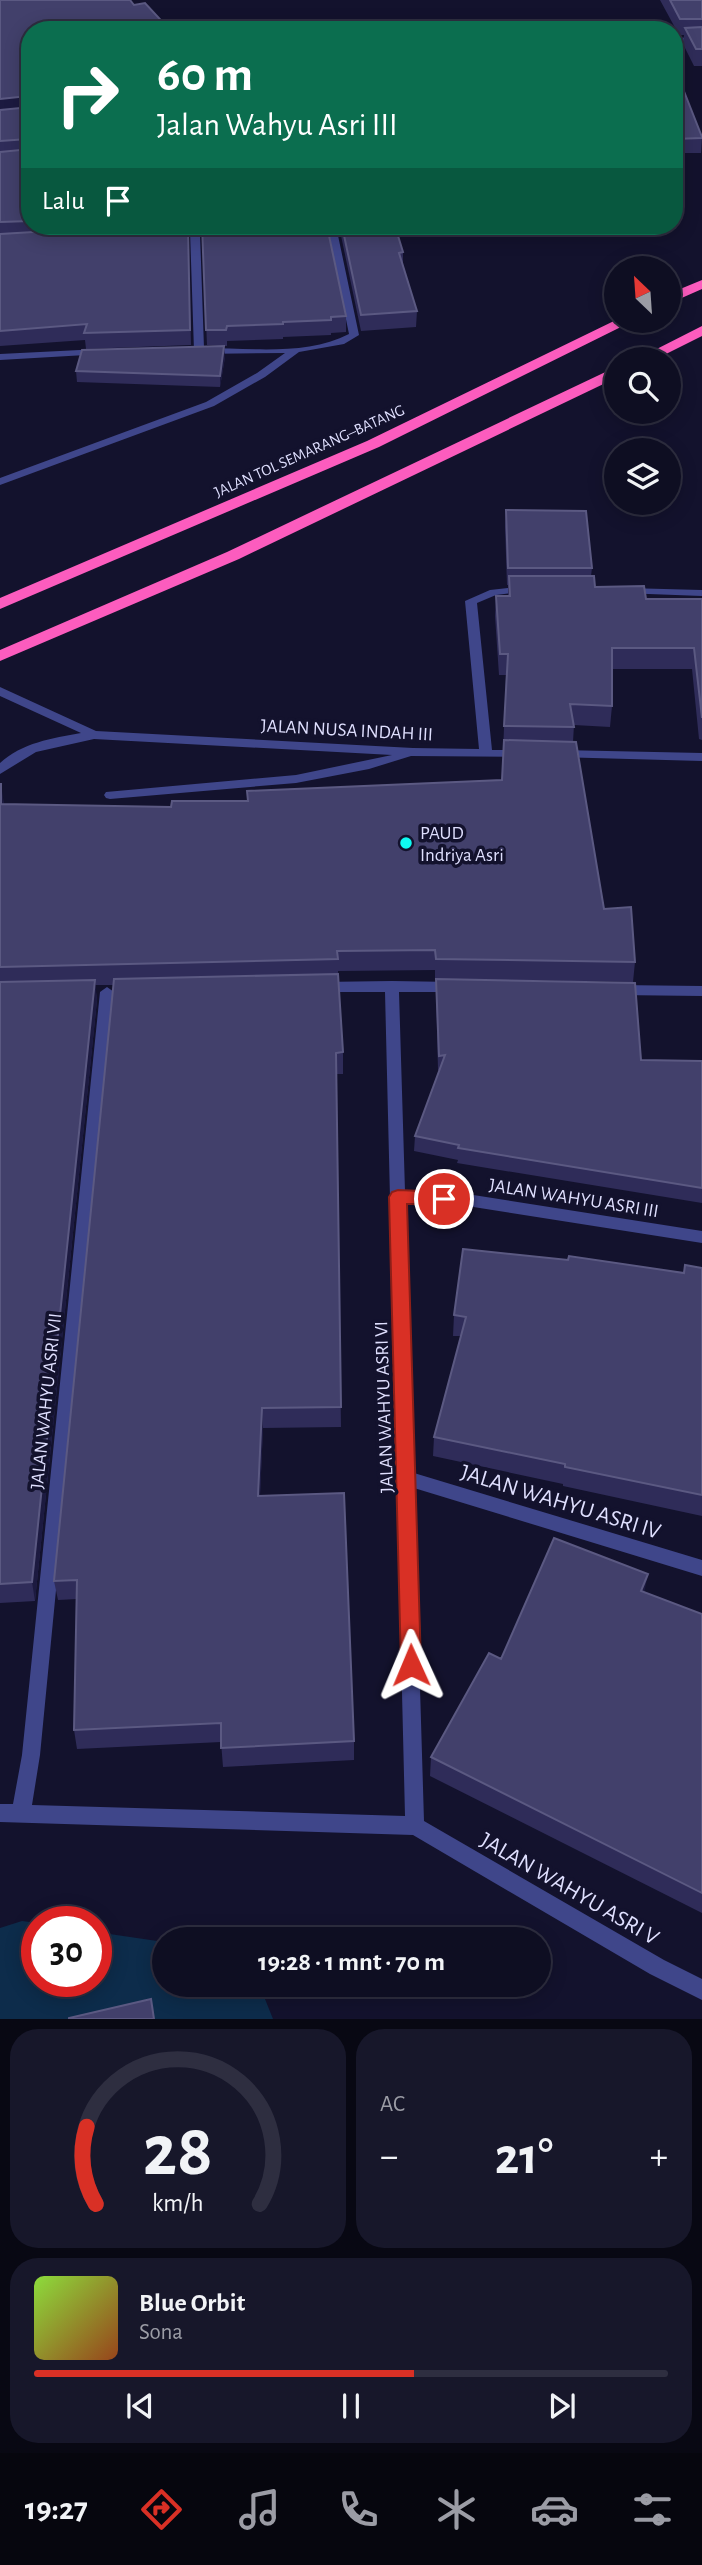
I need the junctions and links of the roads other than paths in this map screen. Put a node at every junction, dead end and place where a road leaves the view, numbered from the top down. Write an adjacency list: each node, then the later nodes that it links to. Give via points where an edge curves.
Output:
1 (702, 38): 2 (street)
2 (683, 39)
3 (195, 235): 12 (street)
4 (333, 235): 10 (street, via 354,335)
5 (702, 284): 6 (highway)
6 (681, 294)
7 (702, 330): 9 (highway)
8 (604, 332): 20 (highway, JALAN TOL SEMARANG–BATANG, via 373,444)
9 (668, 347)
10 (297, 349): 12 (street); 16 (street, via 210,404)
11 (187, 351): 12 (street)
12 (199, 351)
13 (111, 352): 14 (street)
14 (0, 357)
15 (604, 378): 21 (highway, via 424,467)
16 (0, 482)
17 (545, 590): 25 (street, via 494,592 471,601)
18 (610, 591): 19 (street)
19 (702, 593)
20 (0, 604)
21 (0, 656)
22 (0, 691): 23 (street, JALAN NUSA INDAH III)
23 (94, 735): 24 (street, JALAN NUSA INDAH III); 27 (street, via 43,745)
24 (413, 752): 25 (street, JALAN NUSA INDAH III); 28 (street, via 315,777)
25 (486, 753): 26 (street, JALAN NUSA INDAH III)
26 (702, 757)
27 (0, 770)
28 (110, 795)
29 (392, 986): 30 (street); 31 (street); 35 (street, JALAN WAHYU ASRI VI)
30 (474, 987)
31 (311, 988)
32 (596, 989): 33 (street)
33 (702, 991)
34 (107, 992): 40 (street, JALAN WAHYU ASRI VII, via 31,1755)
35 (398, 1197): 36 (street, JALAN WAHYU ASRI III, via 467,1200); 37 (street, JALAN WAHYU ASRI VI)
36 (702, 1237)
37 (406, 1478): 38 (street, JALAN WAHYU ASRI IV); 41 (street, JALAN WAHYU ASRI VI)
38 (702, 1568)
39 (0, 1813): 40 (street)
40 (21, 1814): 41 (street)
41 (415, 1826): 42 (street, JALAN WAHYU ASRI V)
42 (702, 1990)

